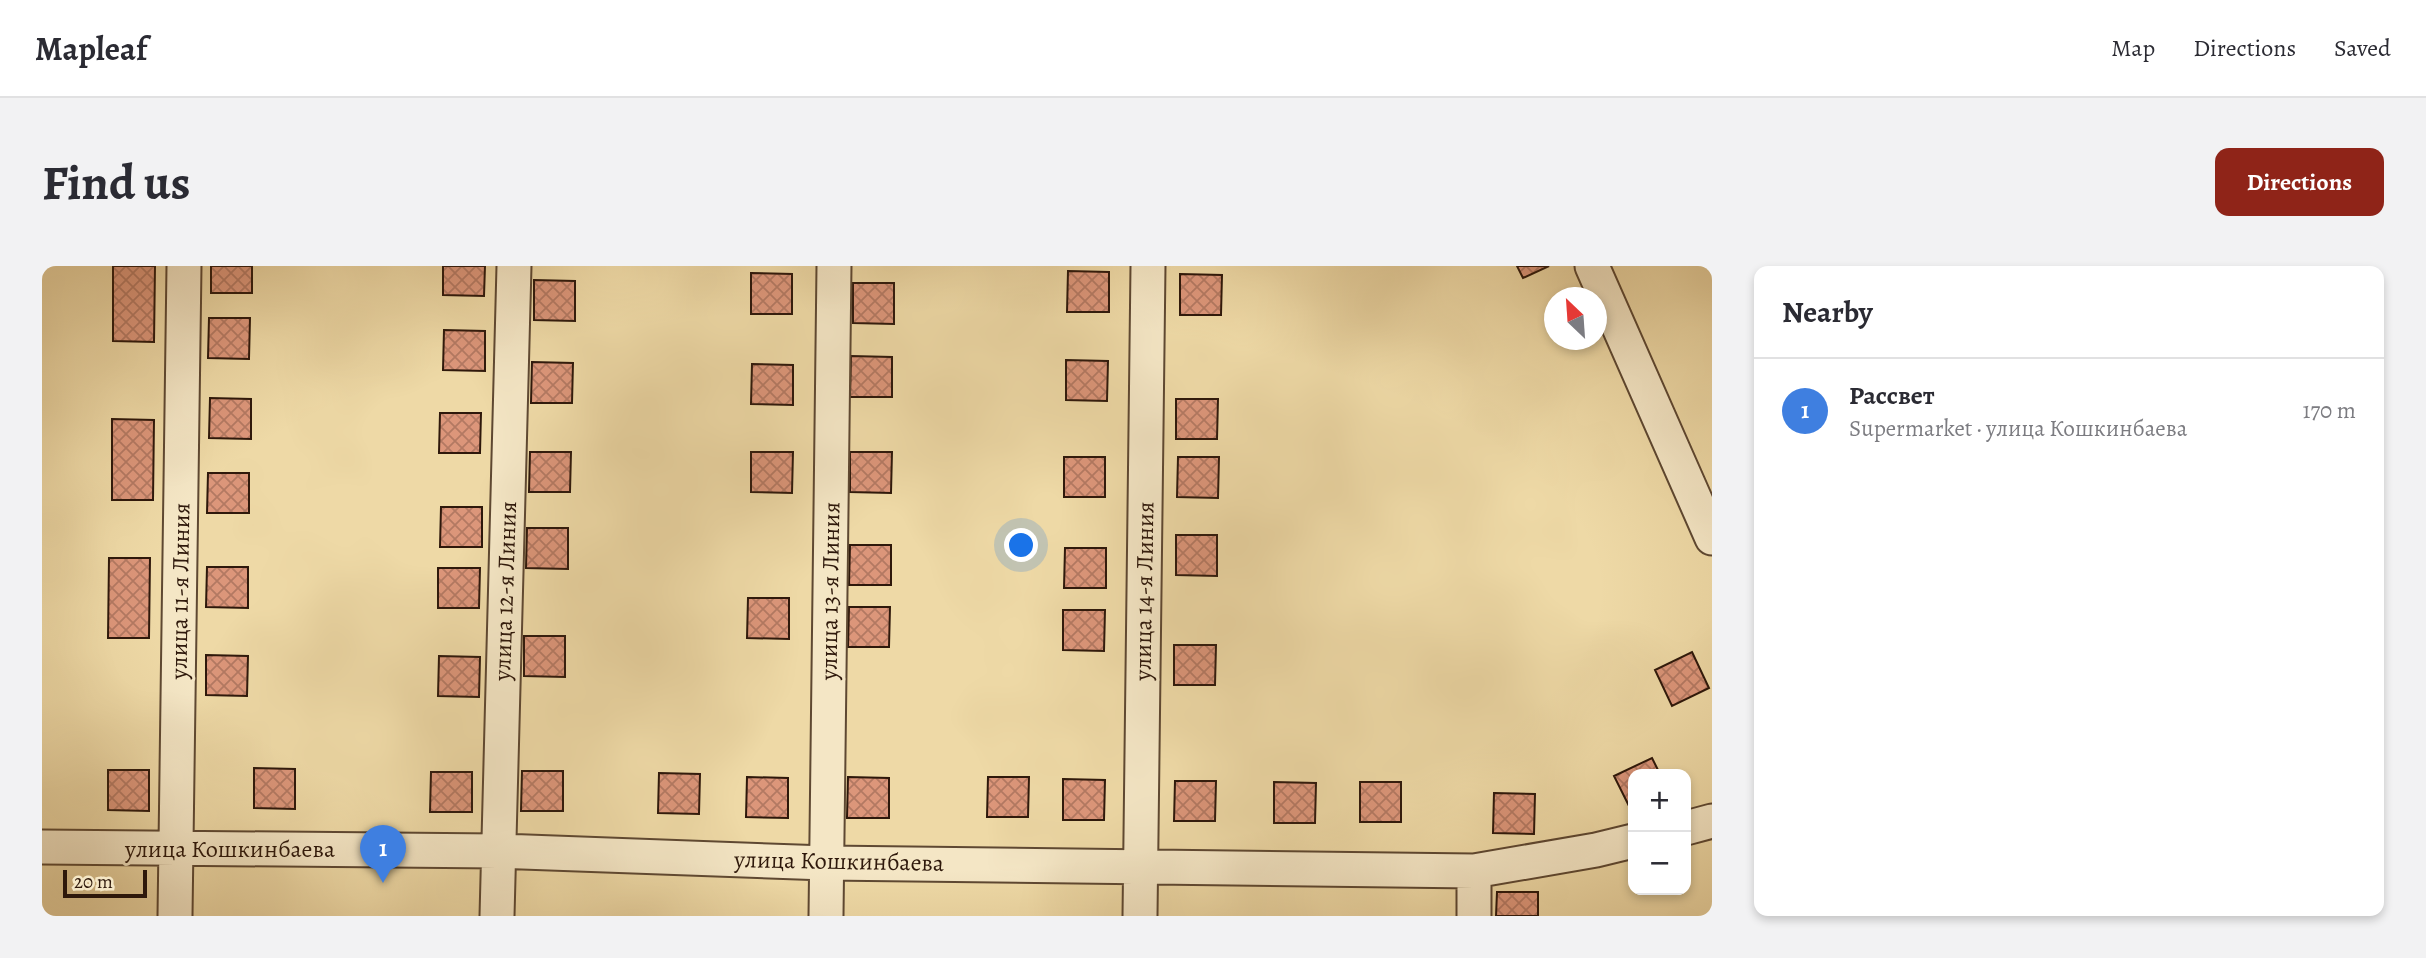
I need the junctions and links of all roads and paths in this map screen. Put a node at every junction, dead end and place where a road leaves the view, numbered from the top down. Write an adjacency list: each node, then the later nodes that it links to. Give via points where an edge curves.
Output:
1 (184, 266): 11 (street, улица 11-я Линия)
2 (514, 266): 12 (street, улица 12-я Линия)
3 (834, 266): 13 (street, улица 13-я Линия)
4 (1148, 266): 14 (street, улица 14-я Линия)
5 (1592, 266): 6 (street)
6 (1712, 538)
7 (1712, 821): 8 (street)
8 (1691, 827)
9 (1628, 842): 15 (street, улица Кошкинбаева)
10 (42, 847): 11 (street, улица Кошкинбаева)
11 (176, 848): 12 (street, улица Кошкинбаева); 16 (street, улица 11-я Линия)
12 (498, 851): 13 (street, улица Кошкинбаева); 17 (street, улица 12-я Линия)
13 (826, 863): 14 (street, улица Кошкинбаева); 18 (street, улица 13-я Линия)
14 (1140, 866): 15 (street, улица Кошкинбаева); 19 (street, улица 14-я Линия)
15 (1474, 872): 20 (street)
16 (175, 916)
17 (497, 916)
18 (826, 916)
19 (1140, 916)
20 (1474, 916)

